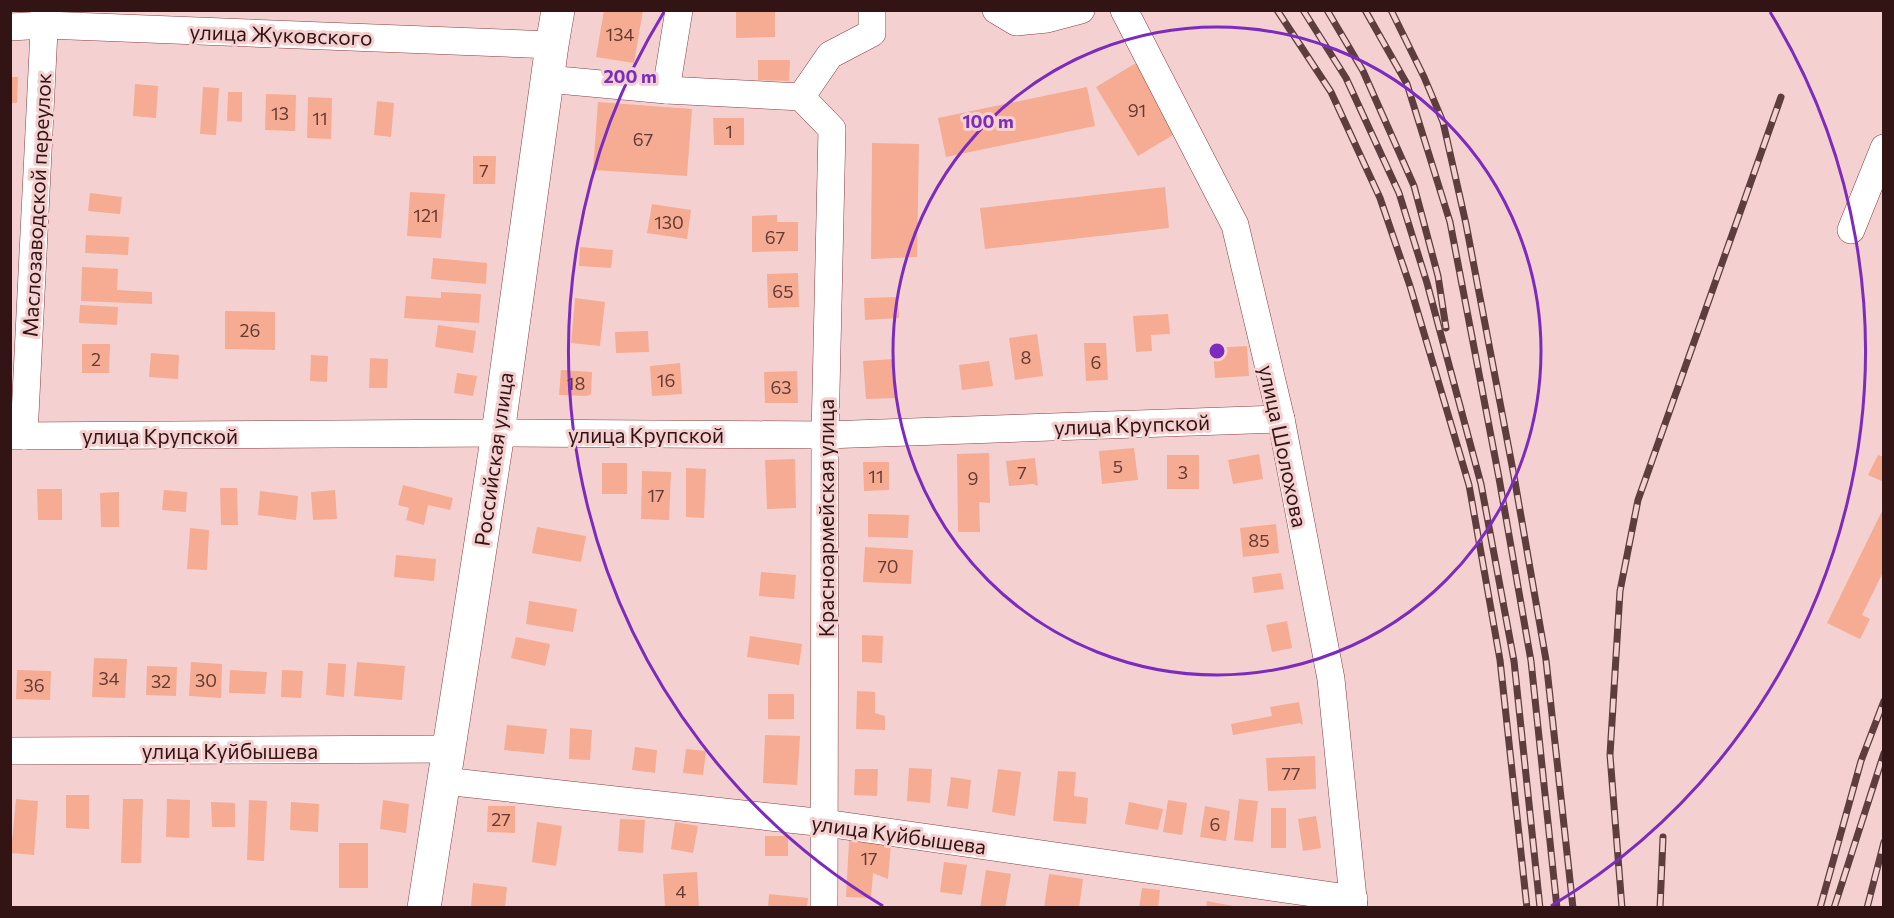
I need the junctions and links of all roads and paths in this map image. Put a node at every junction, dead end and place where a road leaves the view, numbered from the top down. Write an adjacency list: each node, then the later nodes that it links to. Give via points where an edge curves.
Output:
1 (558, 10): 9 (main road, Российская улица)
2 (679, 10): 11 (street)
3 (872, 10): 12 (street, via 872,33 830,55)
4 (996, 10): 5 (street, via 1016,22)
5 (1081, 10)
6 (1124, 10): 15 (street, улица Шолохова, via 1235,225)
7 (45, 18): 8 (street, улица Жуковского); 9 (street, улица Жуковского); 18 (street, Маслозаводской переулок)
8 (10, 27)
9 (552, 45): 10 (main road, Российская улица)
10 (547, 79): 11 (street); 16 (main road, Российская улица)
11 (666, 90): 12 (street)
12 (801, 97): 17 (street, Красноармейская улица, via 832,129)
13 (1884, 148): 14 (street)
14 (1851, 230)
15 (1281, 419): 17 (street, улица Крупской); 23 (street, улица Шолохова, via 1330,679)
16 (498, 433): 17 (street, улица Крупской); 18 (street, улица Крупской); 19 (main road, Российская улица)
17 (825, 435): 22 (street, Красноармейская улица)
18 (17, 436)
19 (449, 749): 20 (street, улица Куйбышева); 21 (main road, Российская улица)
20 (10, 751)
21 (444, 781): 22 (street, улица Куйбышева); 24 (main road, Российская улица)
22 (825, 823): 23 (street, улица Куйбышева); 25 (street, Красноармейская улица)
23 (1354, 903)
24 (424, 908)
25 (824, 908)

